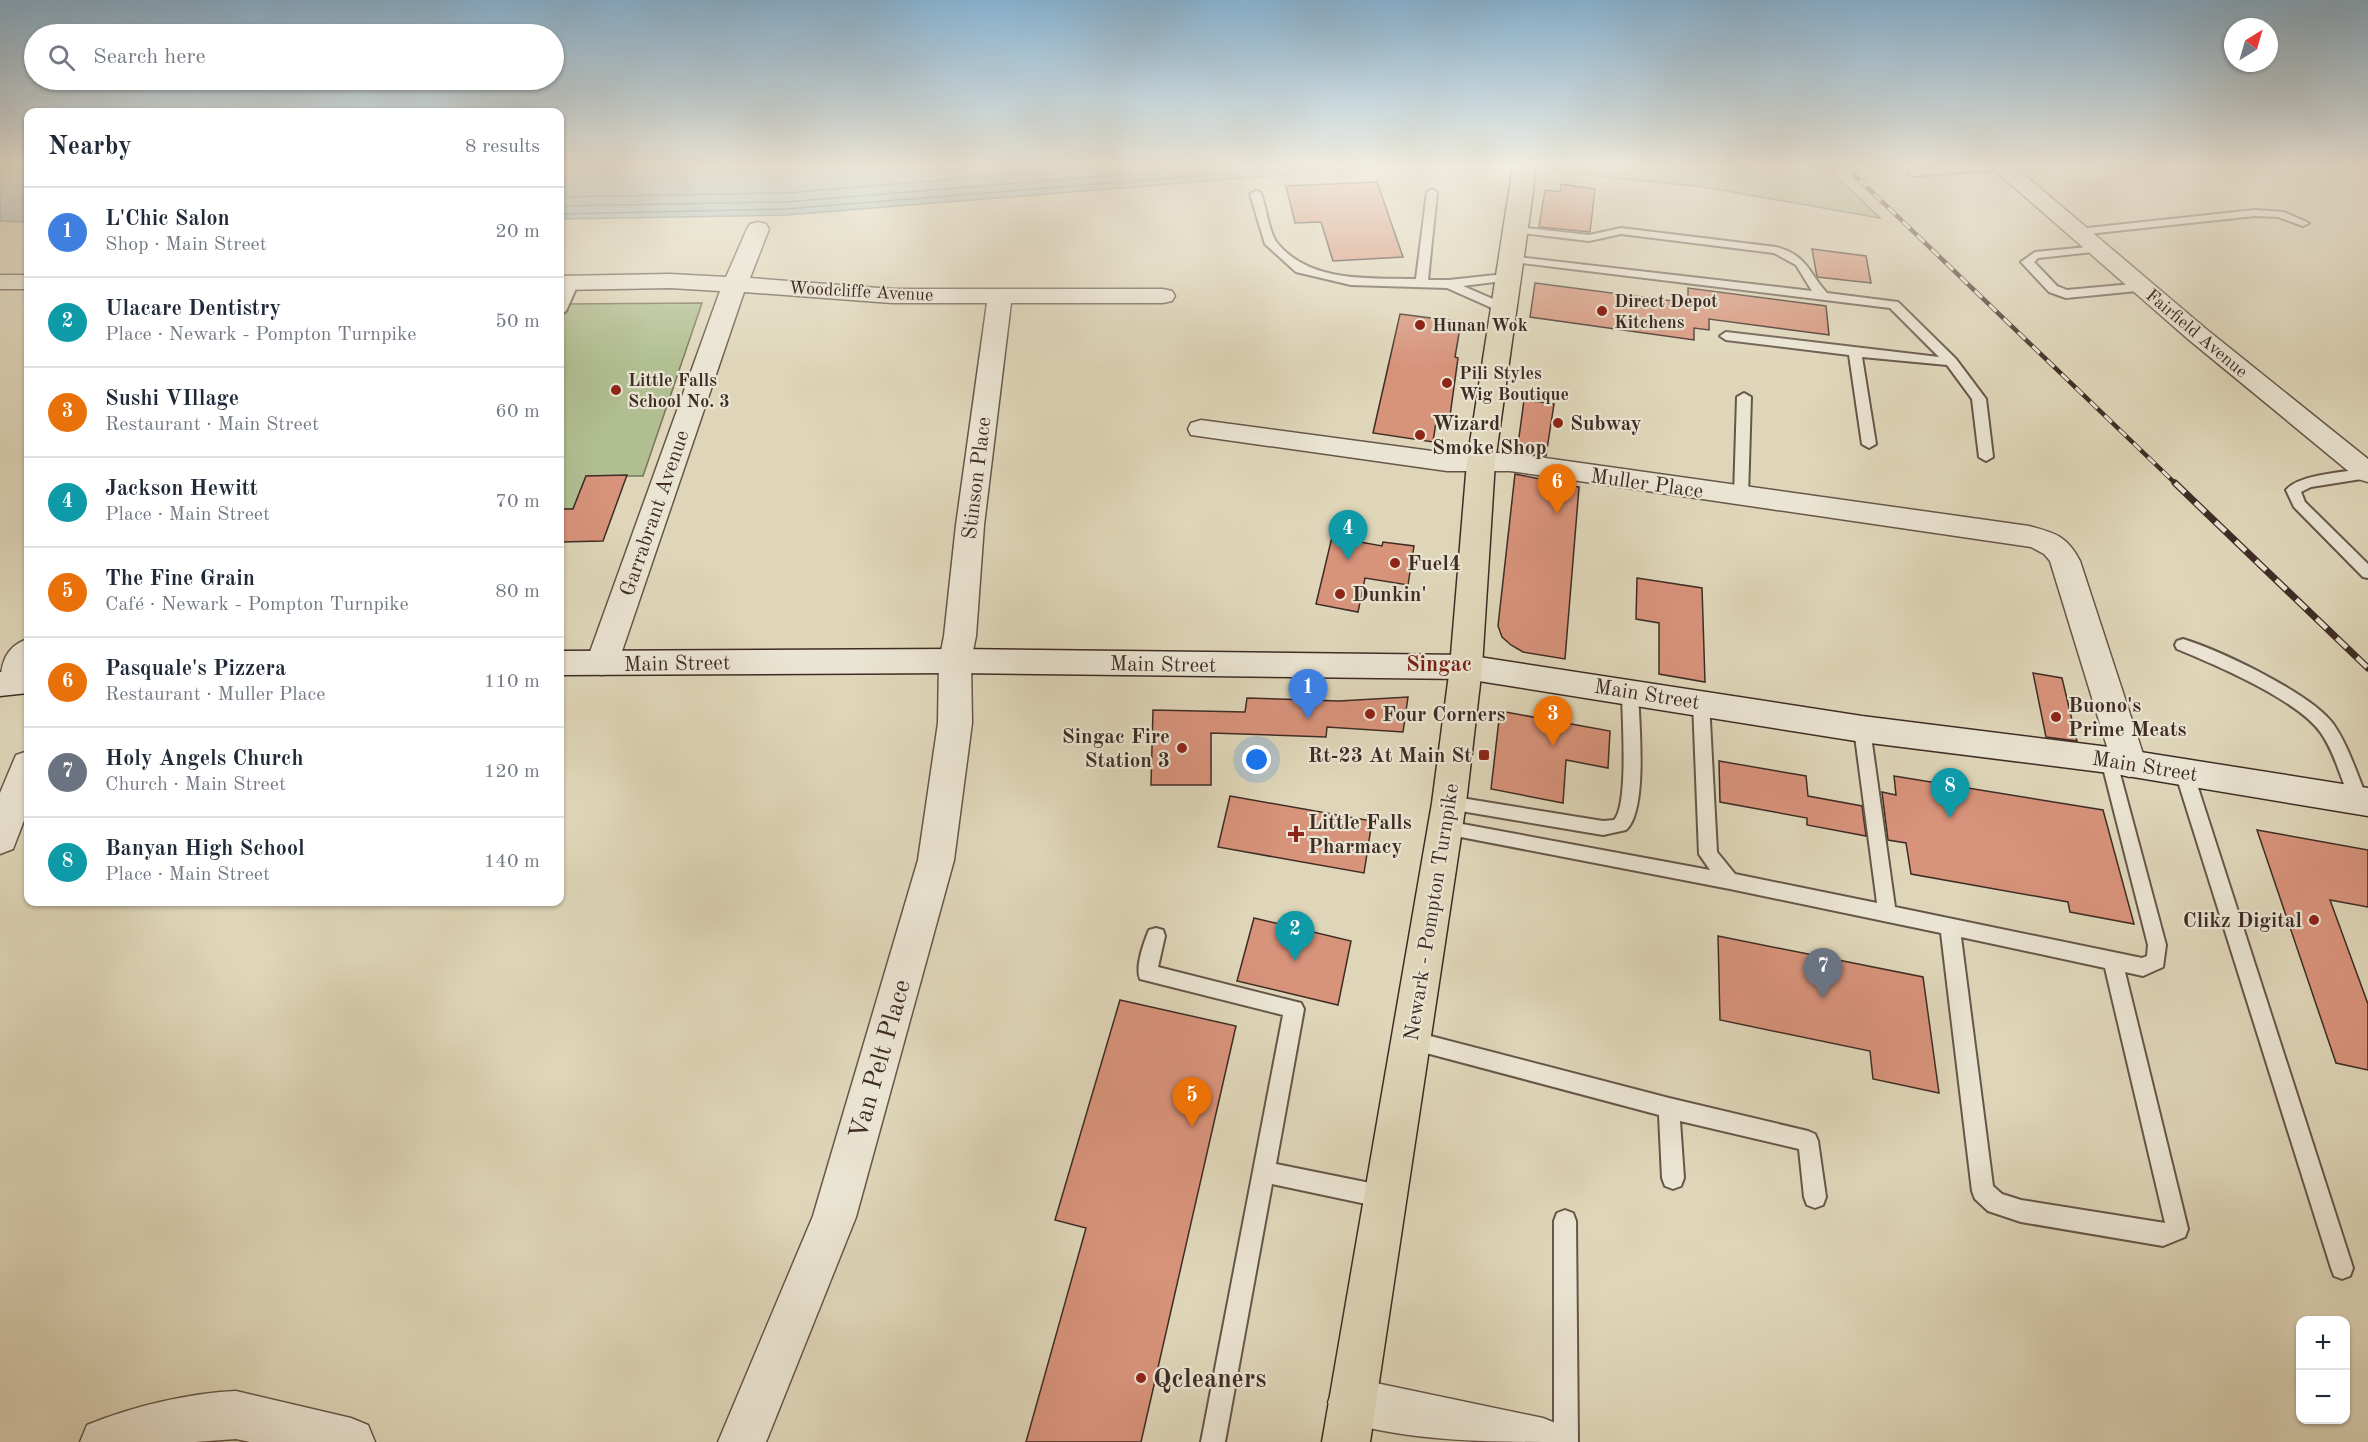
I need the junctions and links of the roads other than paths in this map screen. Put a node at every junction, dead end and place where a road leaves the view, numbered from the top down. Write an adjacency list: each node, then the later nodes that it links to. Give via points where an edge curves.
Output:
1 (756, 233): 16 (street, Garrabrant Avenue)
2 (1268, 233): 14 (lane, via 1271,244 1300,269 1351,281)
3 (1427, 233): 14 (lane)
4 (1516, 233): 10 (main road, Newark - Pompton Turnpike)
5 (1547, 233): 6 (lane, via 1589,238)
6 (1611, 233)
7 (1639, 233): 20 (lane, via 1789,253 1803,263 1810,284)
8 (2080, 233): 9 (street, Fairfield Avenue)
9 (2098, 249): 17 (street, Fairfield Avenue); 17 (lane, via 2035,255 2027,262 2053,289 2066,294)
10 (1511, 267): 15 (lane); 20 (lane); 21 (main road, Newark - Pompton Turnpike)
11 (0, 282): 12 (street)
12 (24, 282)
13 (566, 282): 16 (street, Woodcliffe Avenue)
14 (1422, 282): 15 (lane)
15 (1449, 284): 21 (lane)
16 (735, 285): 18 (street, Woodcliffe Avenue, via 862,295); 37 (street, Garrabrant Avenue)
17 (2143, 287): 30 (street, Fairfield Avenue)
18 (1000, 295): 19 (street, Woodcliffe Avenue); 35 (street, Stinson Place)
19 (1163, 296)
20 (1822, 296): 24 (lane, via 1894,304)
21 (1505, 309): 29 (main road, Newark - Pompton Turnpike)
22 (1726, 336): 23 (lane)
23 (1855, 352): 24 (lane); 27 (lane)
24 (1951, 362): 28 (lane, via 1979,399)
25 (1744, 397): 31 (lane)
26 (1201, 429): 29 (street, Muller Place, via 1447,462)
27 (1869, 444)
28 (1986, 457)
29 (1481, 462): 31 (street, Muller Place, via 1510,462); 38 (main road, Newark - Pompton Turnpike)
30 (2368, 473): 32 (lane, via 2308,483 2293,490 2299,504)
31 (1741, 496): 43 (street, Muller Place, via 2052,542 2060,549)
32 (2368, 573)
33 (2183, 645): 46 (lane, via 2210,654 2312,713 2326,727)
34 (24, 659): 39 (street)
35 (955, 661): 37 (street, Main Street); 38 (street, Main Street); 65 (street, Van Pelt Place, via 955,723 936,860 834,1216)
36 (564, 663): 37 (street, Main Street)
37 (602, 663)
38 (1466, 667): 40 (street, Main Street); 47 (main road, Newark - Pompton Turnpike)
39 (11, 683)
40 (1630, 691): 41 (street, Main Street); 47 (lane, via 1630,796 1625,820 1617,827)
41 (1701, 702): 42 (street, Main Street); 49 (lane, via 1708,854)
42 (1862, 729): 43 (street, Main Street); 50 (lane)
43 (2119, 762): 44 (street, Main Street); 53 (lane, via 2157,945 2156,961 2143,967)
44 (2184, 772): 46 (street, Main Street); 61 (lane)
45 (24, 776): 48 (street)
46 (2363, 801)
47 (1448, 815): 49 (lane); 54 (main road, Newark - Pompton Turnpike)
48 (0, 839)
49 (1730, 881): 50 (lane)
50 (1887, 913): 51 (lane)
51 (1950, 927): 53 (lane); 53 (lane, via 1983,1191 1996,1203 2021,1210 2163,1235 2177,1229)
52 (1156, 936): 56 (lane, via 1147,973 1294,1009)
53 (2113, 961)
54 (1411, 1040): 55 (lane); 58 (main road, Newark - Pompton Turnpike)
55 (1668, 1108): 57 (lane); 59 (lane, via 1808,1141)
56 (1264, 1172): 58 (lane); 66 (lane)
57 (1673, 1178)
58 (1386, 1197): 62 (main road, Newark - Pompton Turnpike)
59 (1815, 1197)
60 (1565, 1221): 68 (lane)
61 (2342, 1268)
62 (1349, 1422): 67 (street)
63 (104, 1442): 64 (street, via 204,1416 236,1415)
64 (351, 1442)
65 (742, 1442)
66 (1213, 1442)
67 (1543, 1442)
68 (1566, 1442)

